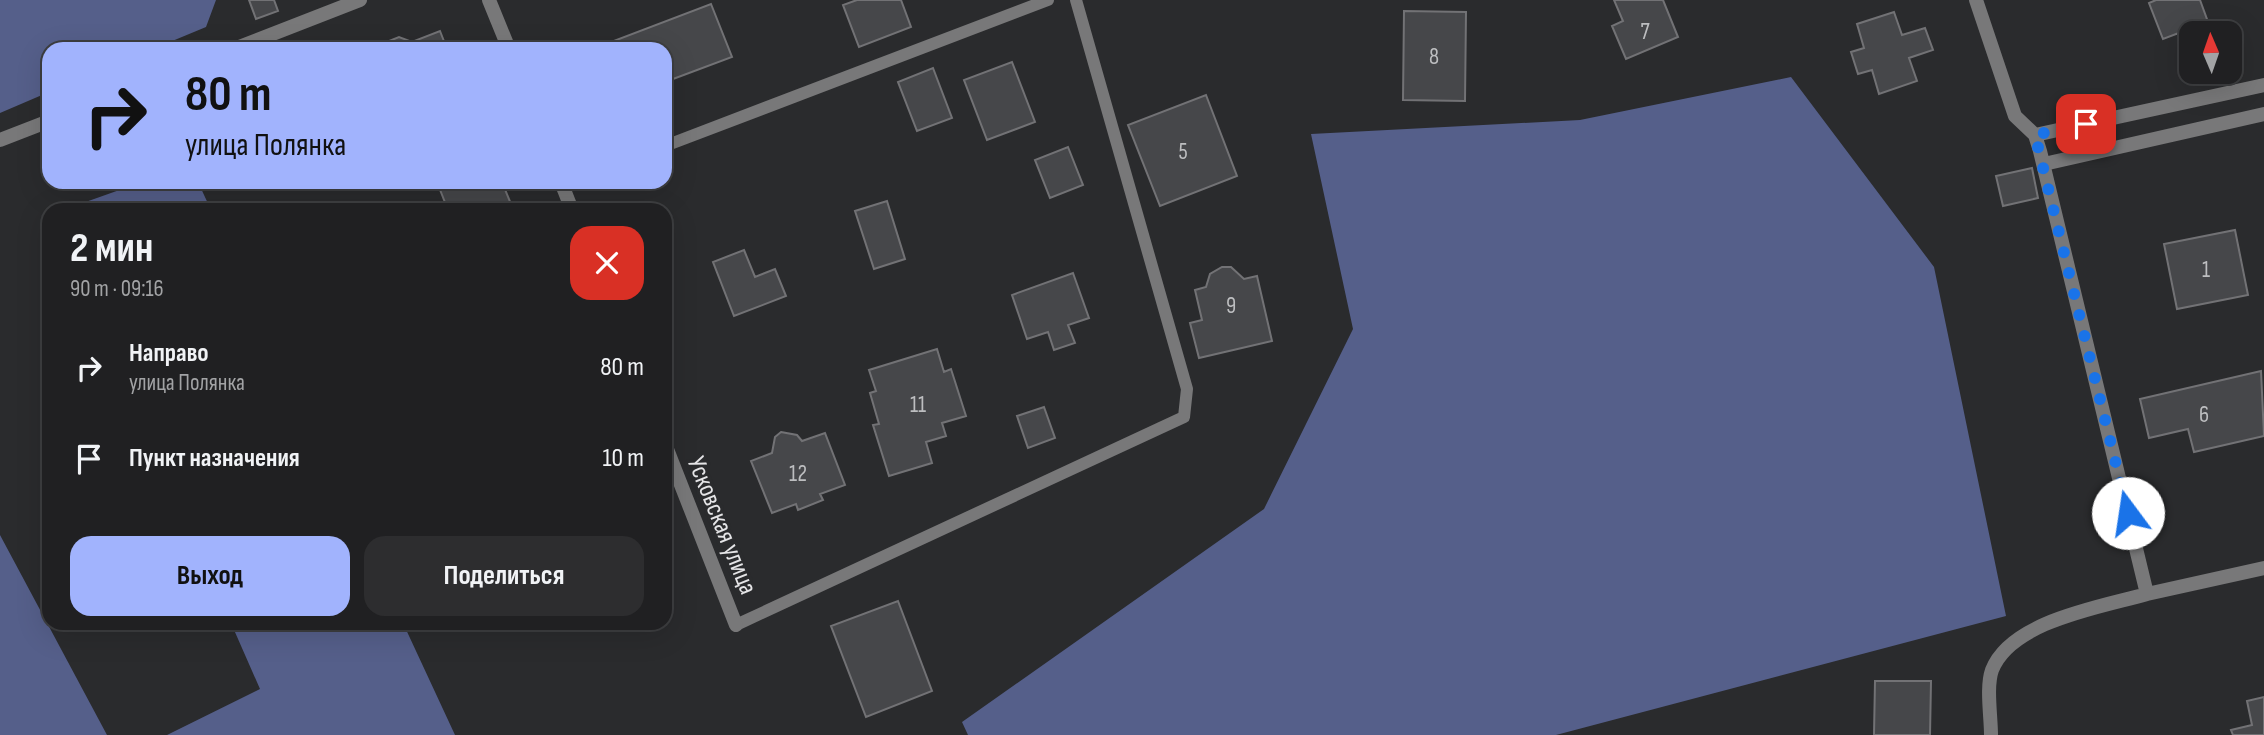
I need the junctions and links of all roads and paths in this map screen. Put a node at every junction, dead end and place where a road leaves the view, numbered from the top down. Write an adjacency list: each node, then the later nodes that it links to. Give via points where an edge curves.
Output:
1 (360, 0): 6 (street)
2 (489, 0): 7 (street)
3 (1048, 0): 13 (lane)
4 (1076, 0): 18 (lane, via 1187,389 1184,417)
5 (1976, 0): 11 (street, via 2015,116)
6 (252, 42)
7 (506, 42)
8 (2264, 85): 11 (street)
9 (2264, 114): 14 (street)
10 (42, 124): 12 (street)
11 (2035, 135): 14 (street)
12 (0, 140)
13 (672, 143)
14 (2042, 158): 17 (street)
15 (672, 462): 18 (street, Усковская улица)
16 (2264, 568): 17 (street)
17 (2147, 594): 19 (street, via 2042,625 2005,647 1991,672)
18 (736, 625)
19 (1992, 735)

